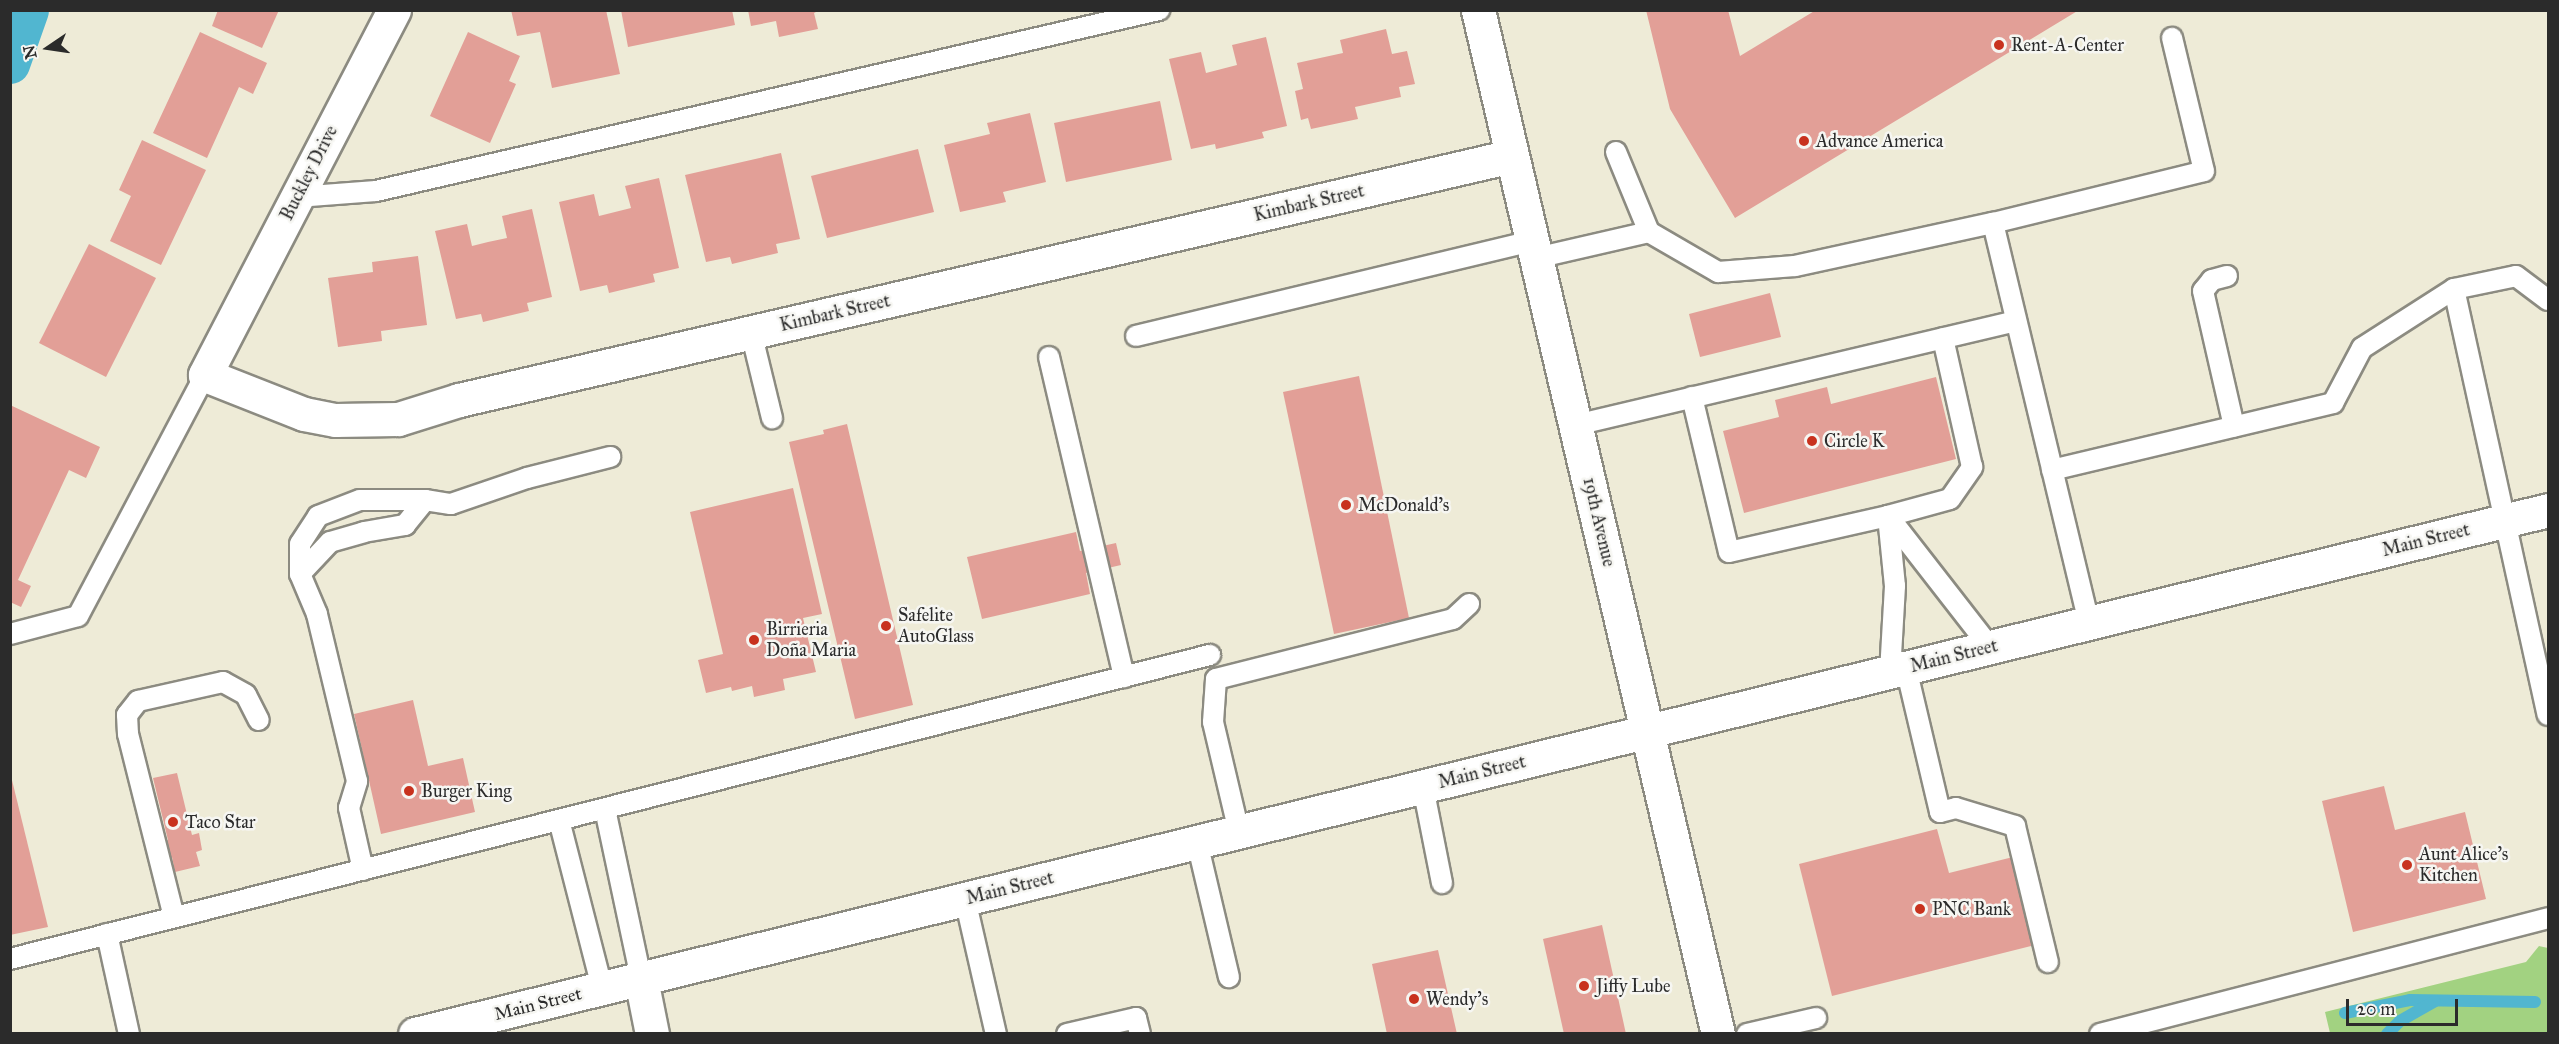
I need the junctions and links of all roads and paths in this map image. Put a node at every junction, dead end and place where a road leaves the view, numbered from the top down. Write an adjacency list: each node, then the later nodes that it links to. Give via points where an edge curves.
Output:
1 (394, 10): 7 (main road, Buckley Drive)
2 (1159, 10): 7 (lane, via 376,191)
3 (1478, 10): 6 (main road, 19th Avenue)
4 (2172, 38): 8 (lane, via 2204,171)
5 (1616, 152): 9 (lane)
6 (1512, 156): 10 (main road, 19th Avenue); 15 (main road, Kimbark Street)
7 (297, 197): 19 (main road, Buckley Drive)
8 (1993, 223): 9 (lane, via 1795,266 1718,272); 14 (lane)
9 (1649, 231): 10 (lane)
10 (1534, 250): 16 (lane); 22 (main road, 19th Avenue)
11 (2228, 276): 23 (lane, via 2212,280 2203,291)
12 (2454, 289): 13 (lane, via 2516,276); 23 (lane, via 2362,348 2333,403); 29 (lane)
13 (2548, 300)
14 (2016, 321): 17 (lane); 25 (lane)
15 (751, 332): 19 (main road, Kimbark Street, via 459,400 398,419 335,420 304,414); 21 (lane)
16 (1136, 336)
17 (1942, 338): 20 (lane); 28 (lane, via 1972,467 1950,500)
18 (1049, 357): 37 (lane)
19 (205, 375): 33 (lane, via 78,616)
20 (1692, 397): 22 (lane); 28 (lane, via 1729,552)
21 (772, 418)
22 (1576, 424): 40 (main road, 19th Avenue)
23 (2234, 426): 25 (lane)
24 (610, 457): 26 (lane, via 527,478 451,504)
25 (2052, 470): 32 (lane)
26 (425, 500): 30 (lane, via 405,525 330,542); 30 (lane, via 360,500 318,516 300,544)
27 (2548, 510): 29 (main road, Main Street)
28 (1888, 516): 34 (lane); 36 (lane)
29 (2505, 521): 32 (main road, Main Street); 38 (lane)
30 (300, 574): 46 (lane, via 317,614 357,782 349,808)
31 (1469, 604): 44 (lane, via 1453,619 1216,680 1214,722)
32 (2089, 623): 34 (main road, Main Street)
33 (10, 634)
34 (1990, 647): 36 (main road, Main Street)
35 (1210, 655): 37 (lane)
36 (1898, 670): 40 (main road, Main Street); 53 (lane, via 1940,812 1956,808 2015,826)
37 (1124, 677): 42 (lane)
38 (2548, 715)
39 (259, 720): 49 (lane, via 246,695 223,682 138,701 127,715 128,734)
40 (1647, 731): 41 (main road, Main Street); 64 (main road, 19th Avenue)
41 (1423, 787): 44 (main road, Main Street); 47 (lane)
42 (605, 808): 43 (lane); 55 (lane)
43 (559, 820): 46 (lane); 56 (lane)
44 (1239, 832): 45 (main road, Main Street)
45 (1197, 842): 48 (main road, Main Street); 54 (lane)
46 (363, 870): 49 (lane)
47 (1442, 883)
48 (965, 899): 55 (main road, Main Street); 61 (lane)
49 (174, 917): 51 (lane)
50 (2548, 918): 66 (lane)
51 (107, 934): 52 (lane); 58 (lane)
52 (10, 959)
53 (2048, 962)
54 (1229, 977)
55 (641, 979): 56 (main road, Main Street); 60 (main road)
56 (602, 988): 59 (main road, Main Street)
57 (1816, 1018): 65 (lane)
58 (129, 1034)
59 (415, 1034)
60 (652, 1034)
61 (996, 1034)
62 (1067, 1034): 63 (lane, via 1136,1018)
63 (1140, 1034)
64 (1718, 1034)
65 (1747, 1034)
66 (2100, 1034)

